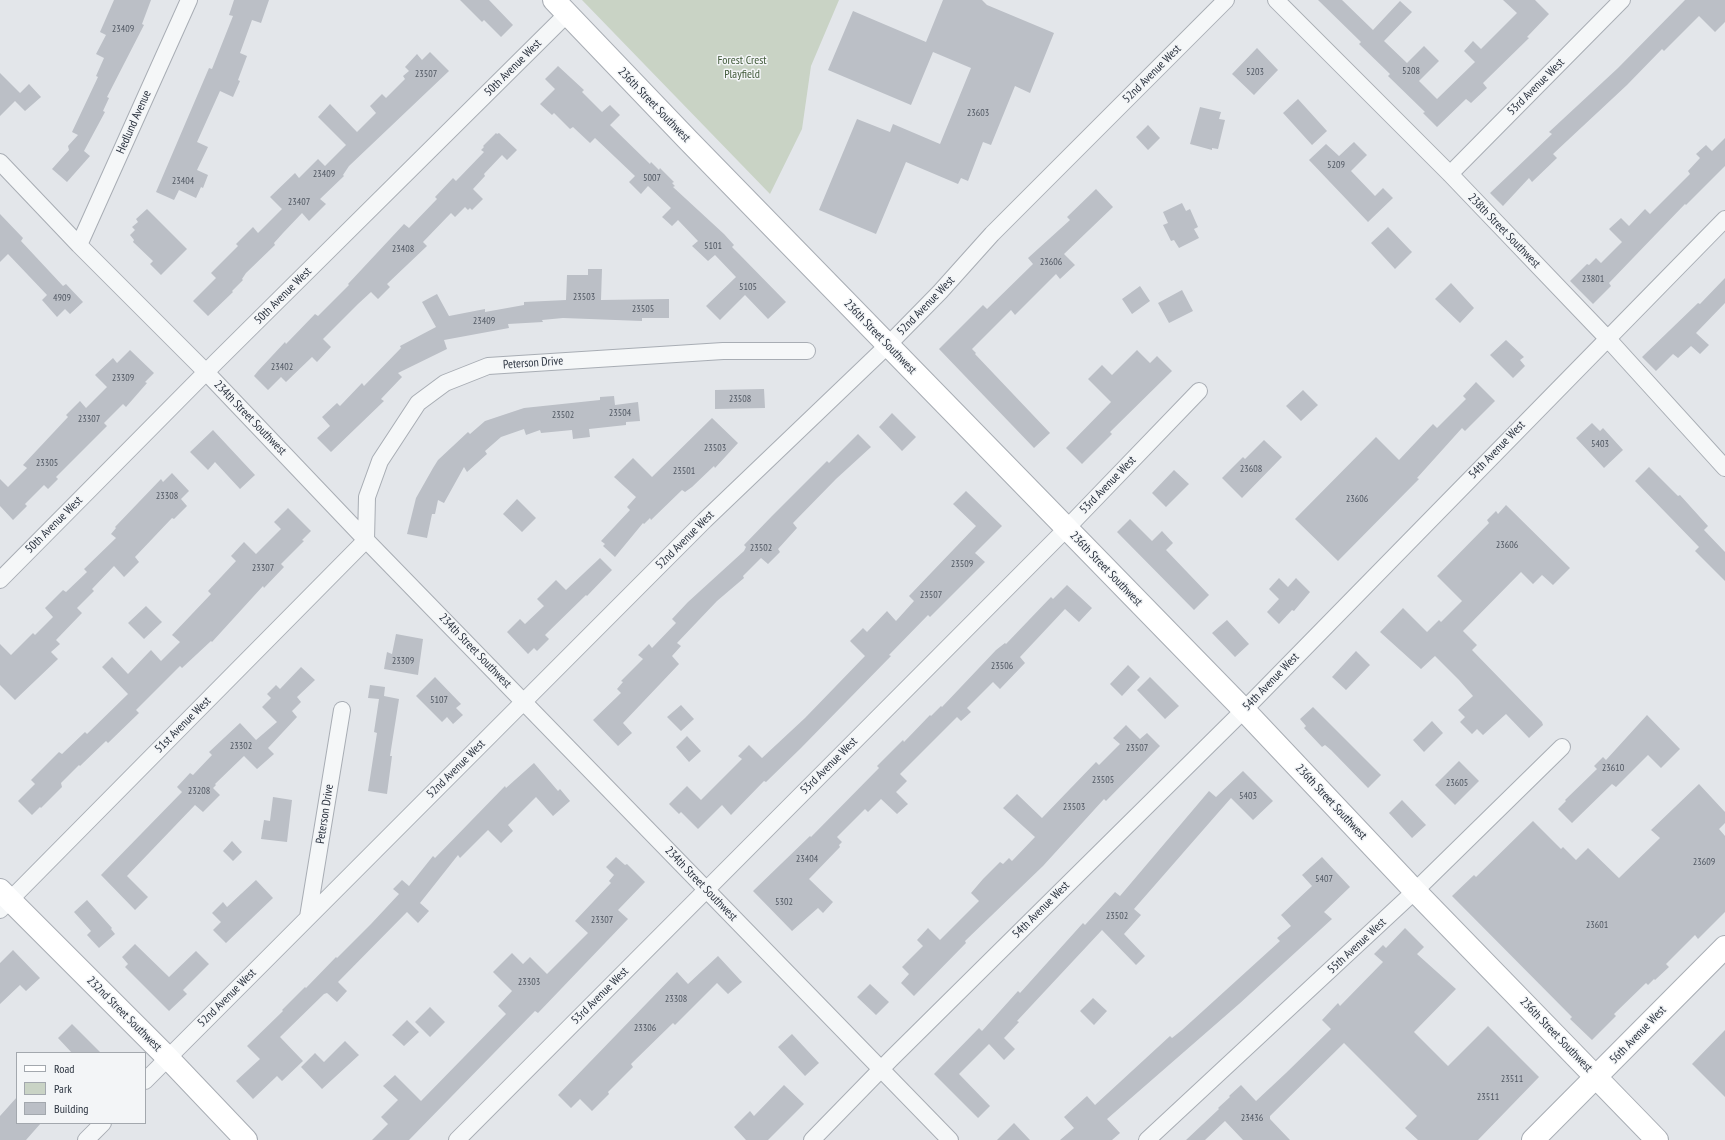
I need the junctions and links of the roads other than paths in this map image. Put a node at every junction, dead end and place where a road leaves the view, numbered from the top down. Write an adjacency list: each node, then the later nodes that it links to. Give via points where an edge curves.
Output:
1 (189, 0): 9 (street, Hedlund Avenue)
2 (1226, 0): 11 (street, 52nd Avenue West, via 992,234)
3 (1276, 0): 7 (street, 238th Street Southwest)
4 (1622, 0): 7 (street, 53rd Avenue West)
5 (561, 7): 11 (main road, 236th Street Southwest); 13 (street, 50th Avenue West)
6 (0, 162): 9 (street, 234th Street Southwest)
7 (1450, 174): 10 (street, 238th Street Southwest)
8 (1725, 219): 10 (street, 54th Avenue West)
9 (79, 245): 13 (street, 234th Street Southwest)
10 (1607, 338): 15 (street, 238th Street Southwest); 21 (street, 54th Avenue West)
11 (888, 345): 16 (main road, 236th Street Southwest); 19 (street, 52nd Avenue West, via 705,520)
12 (807, 351): 17 (street, Peterson Drive, via 723,352 488,366 445,383 418,403 380,461 367,497)
13 (206, 372): 17 (street, 234th Street Southwest); 18 (street, 50th Avenue West)
14 (1199, 391): 16 (street, 53rd Avenue West)
15 (1725, 468)
16 (1066, 529): 21 (main road, 236th Street Southwest); 23 (street, 53rd Avenue West)
17 (366, 540): 19 (street, 234th Street Southwest); 25 (street, 51st Avenue West)
18 (0, 580)
19 (524, 701): 23 (street, 234th Street Southwest); 26 (street, 52nd Avenue West)
20 (342, 710): 26 (street, Peterson Drive)
21 (1244, 710): 24 (main road, 236th Street Southwest); 29 (street, 54th Avenue West)
22 (1562, 747): 24 (street, 55th Avenue West)
23 (706, 889): 29 (street, 234th Street Southwest); 35 (street, 53rd Avenue West)
24 (1415, 891): 30 (main road, 236th Street Southwest); 38 (street, 55th Avenue West)
25 (3, 900): 28 (main road, 232nd Street Southwest)
26 (308, 917): 28 (street, 52nd Avenue West)
27 (1725, 947): 30 (main road, 56th Avenue West)
28 (168, 1058): 31 (street, 52nd Avenue West); 34 (main road, 232nd Street Southwest)
29 (881, 1069): 36 (street, 54th Avenue West); 37 (street, 234th Street Southwest)
30 (1597, 1077): 39 (main road, 56th Avenue West); 40 (main road, 236th Street Southwest)
31 (146, 1080)
32 (102, 1124): 33 (street)
33 (86, 1140)
34 (246, 1140)
35 (457, 1140)
36 (812, 1140)
37 (950, 1140)
38 (1147, 1140)
39 (1533, 1140)
40 (1657, 1140)

